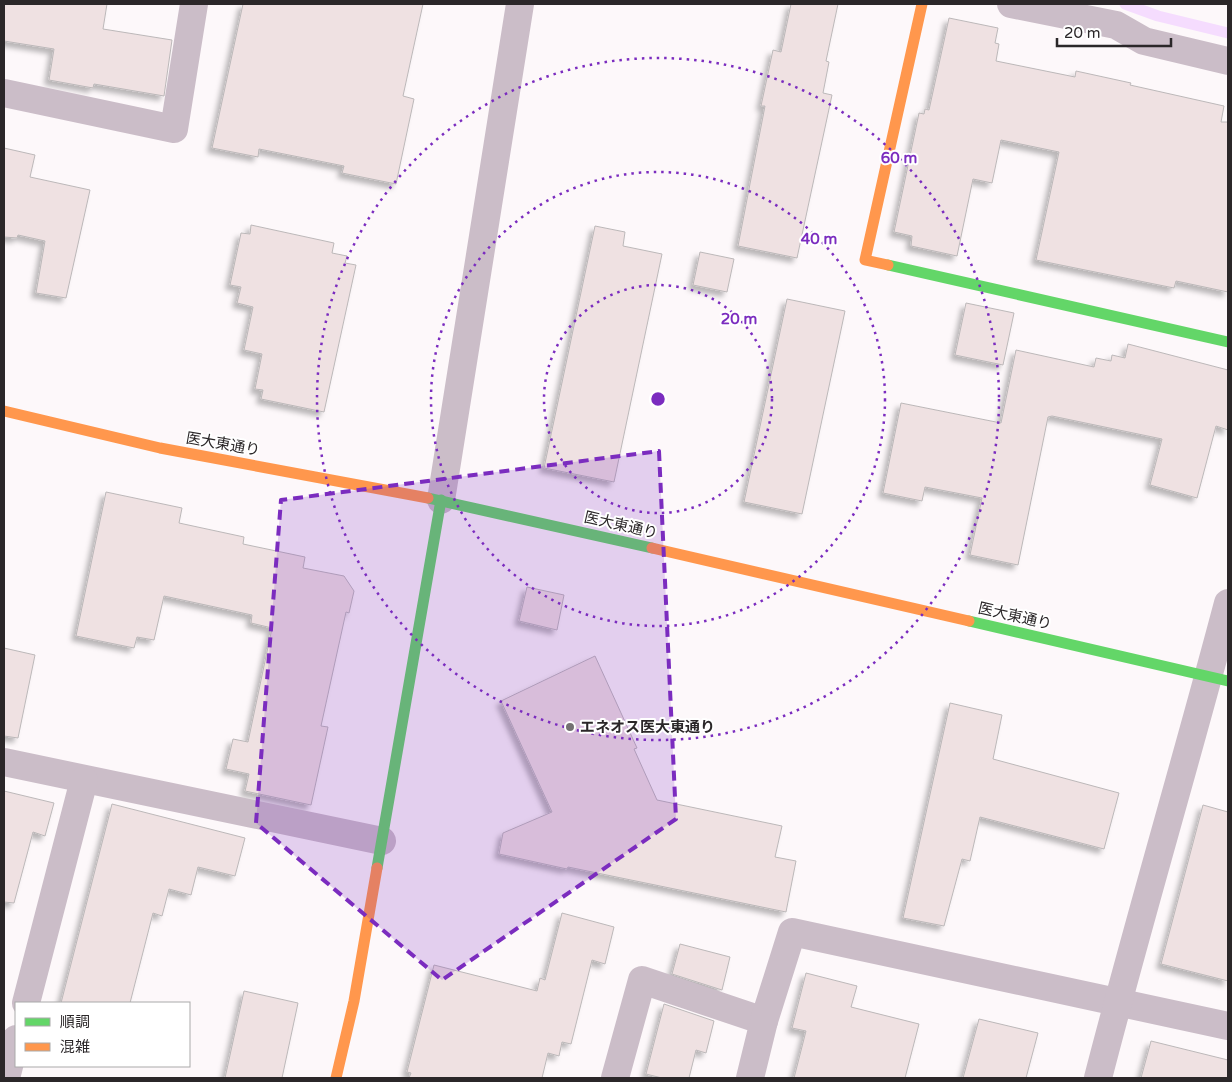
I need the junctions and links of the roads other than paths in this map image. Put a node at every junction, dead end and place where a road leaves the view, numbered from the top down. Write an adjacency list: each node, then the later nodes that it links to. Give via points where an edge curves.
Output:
1 (194, 4): 6 (street, via 174,129)
2 (520, 4): 9 (street)
3 (922, 4): 7 (street, via 866,260)
4 (1011, 4): 5 (street, via 1116,25 1144,41)
5 (1228, 61)
6 (4, 93)
7 (1228, 342)
8 (4, 411): 9 (street, 医大東通り, via 160,448)
9 (441, 500): 11 (street, 医大東通り); 14 (street)
10 (1228, 603): 11 (street)
11 (1219, 679): 16 (street)
12 (4, 762): 13 (street)
13 (84, 780): 14 (street); 15 (street)
14 (382, 842): 21 (street, via 354,1001)
15 (26, 1002)
16 (1118, 1003): 17 (street, via 792,932); 18 (street); 24 (street)
17 (764, 1021): 22 (street, via 642,980); 23 (street)
18 (1228, 1026)
19 (15, 1043): 20 (street)
20 (6, 1078)
21 (336, 1078)
22 (615, 1078)
23 (750, 1078)
24 (1098, 1078)

